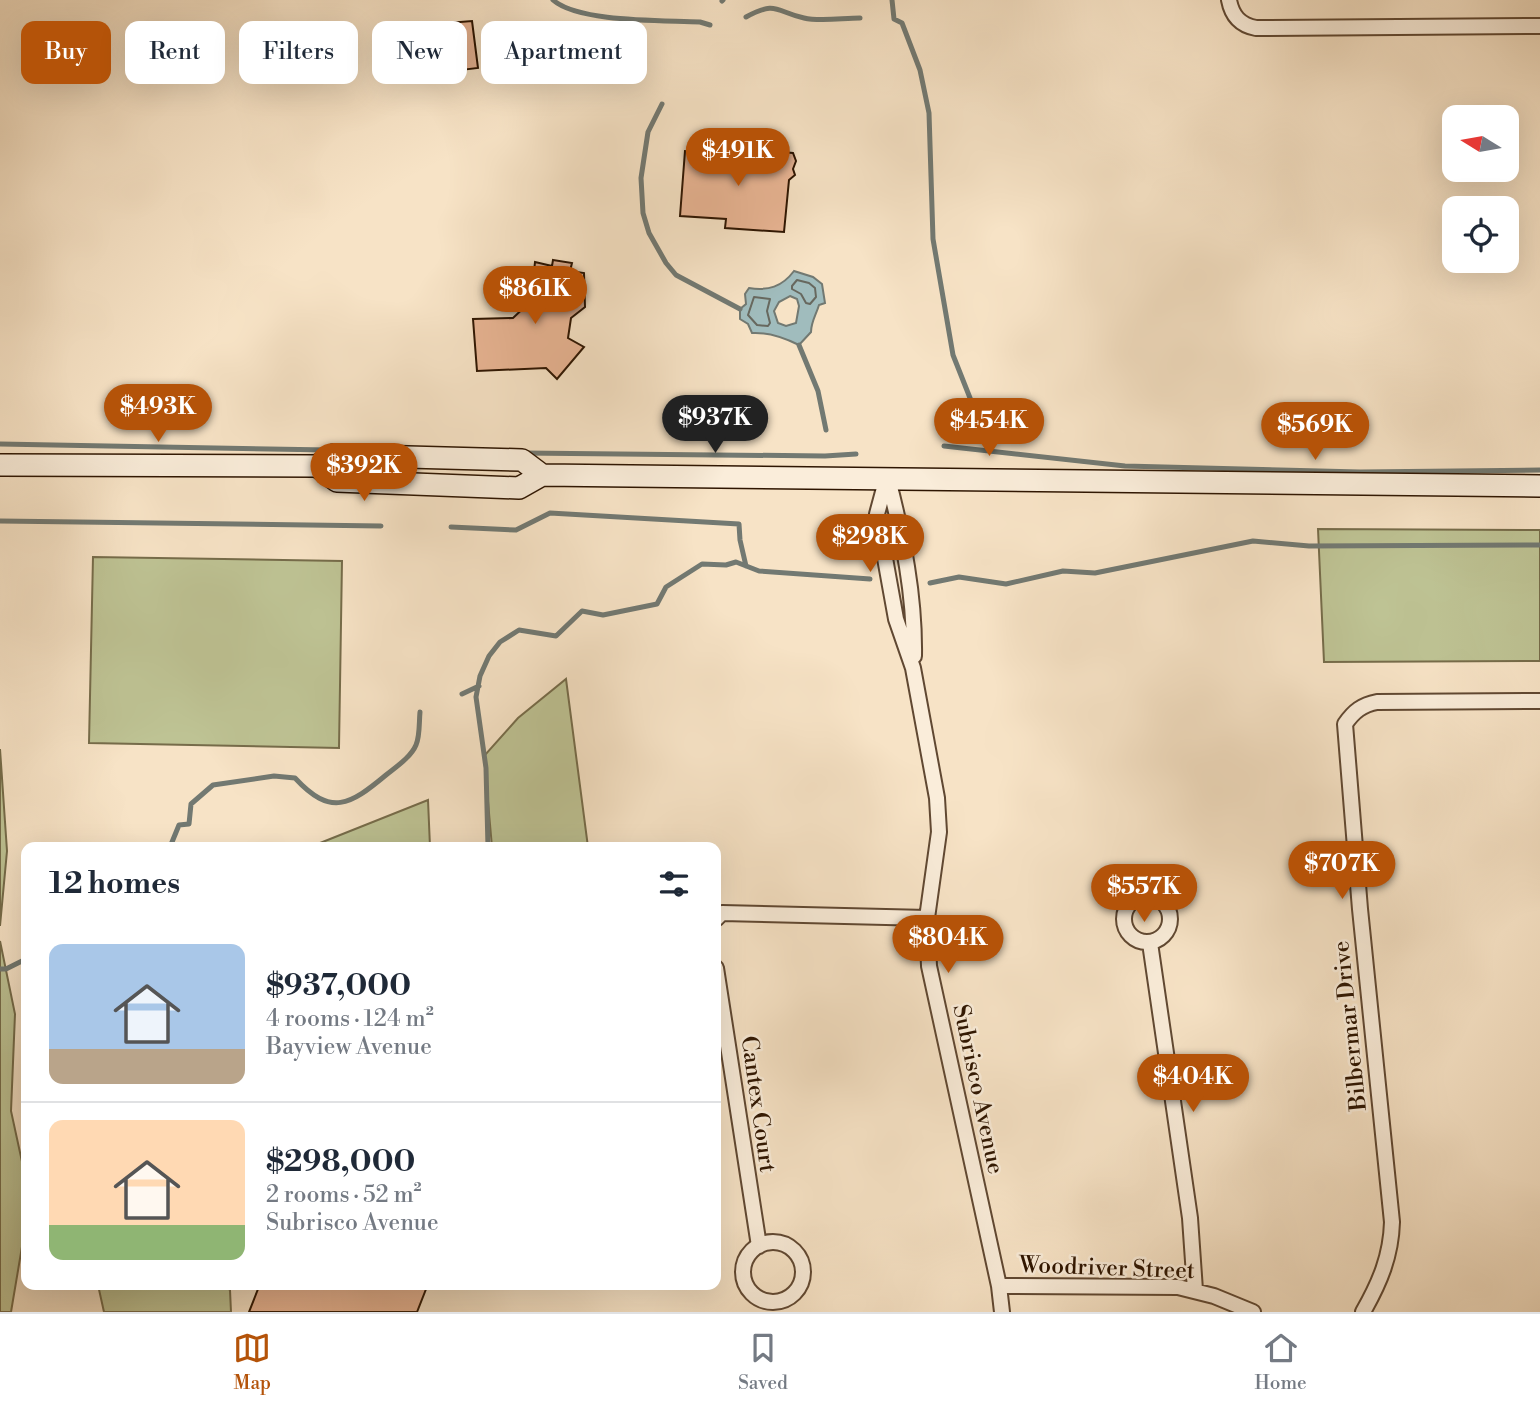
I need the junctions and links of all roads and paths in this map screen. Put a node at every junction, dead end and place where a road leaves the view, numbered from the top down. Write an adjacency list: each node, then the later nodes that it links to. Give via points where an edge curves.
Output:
1 (1229, 0): 2 (street, via 1238,20 1256,28)
2 (1540, 26)
3 (0, 465): 4 (main road, via 317,466 337,481 519,488 542,475)
4 (887, 477): 5 (main road); 8 (street, Subrisco Avenue, via 914,617 913,668 939,814)
5 (1540, 486)
6 (1540, 701): 16 (street, Bilbermar Drive, via 1377,702 1353,712 1345,724 1392,1222 1387,1262)
7 (721, 914): 8 (street)
8 (927, 918): 12 (street, Subrisco Avenue, via 932,985)
9 (1150, 943): 13 (street, via 1190,1218)
10 (721, 1000): 11 (street, Cantex Court)
11 (759, 1246): 11 (street, via 746,1259 743,1278 747,1286 769,1302 788,1297 803,1272 796,1253 778,1243)
12 (999, 1286): 13 (street, Woodriver Street); 14 (street, Subrisco Avenue)
13 (1195, 1290): 15 (street, Woodriver Street)
14 (1002, 1312)
15 (1253, 1312)
16 (1363, 1312)

